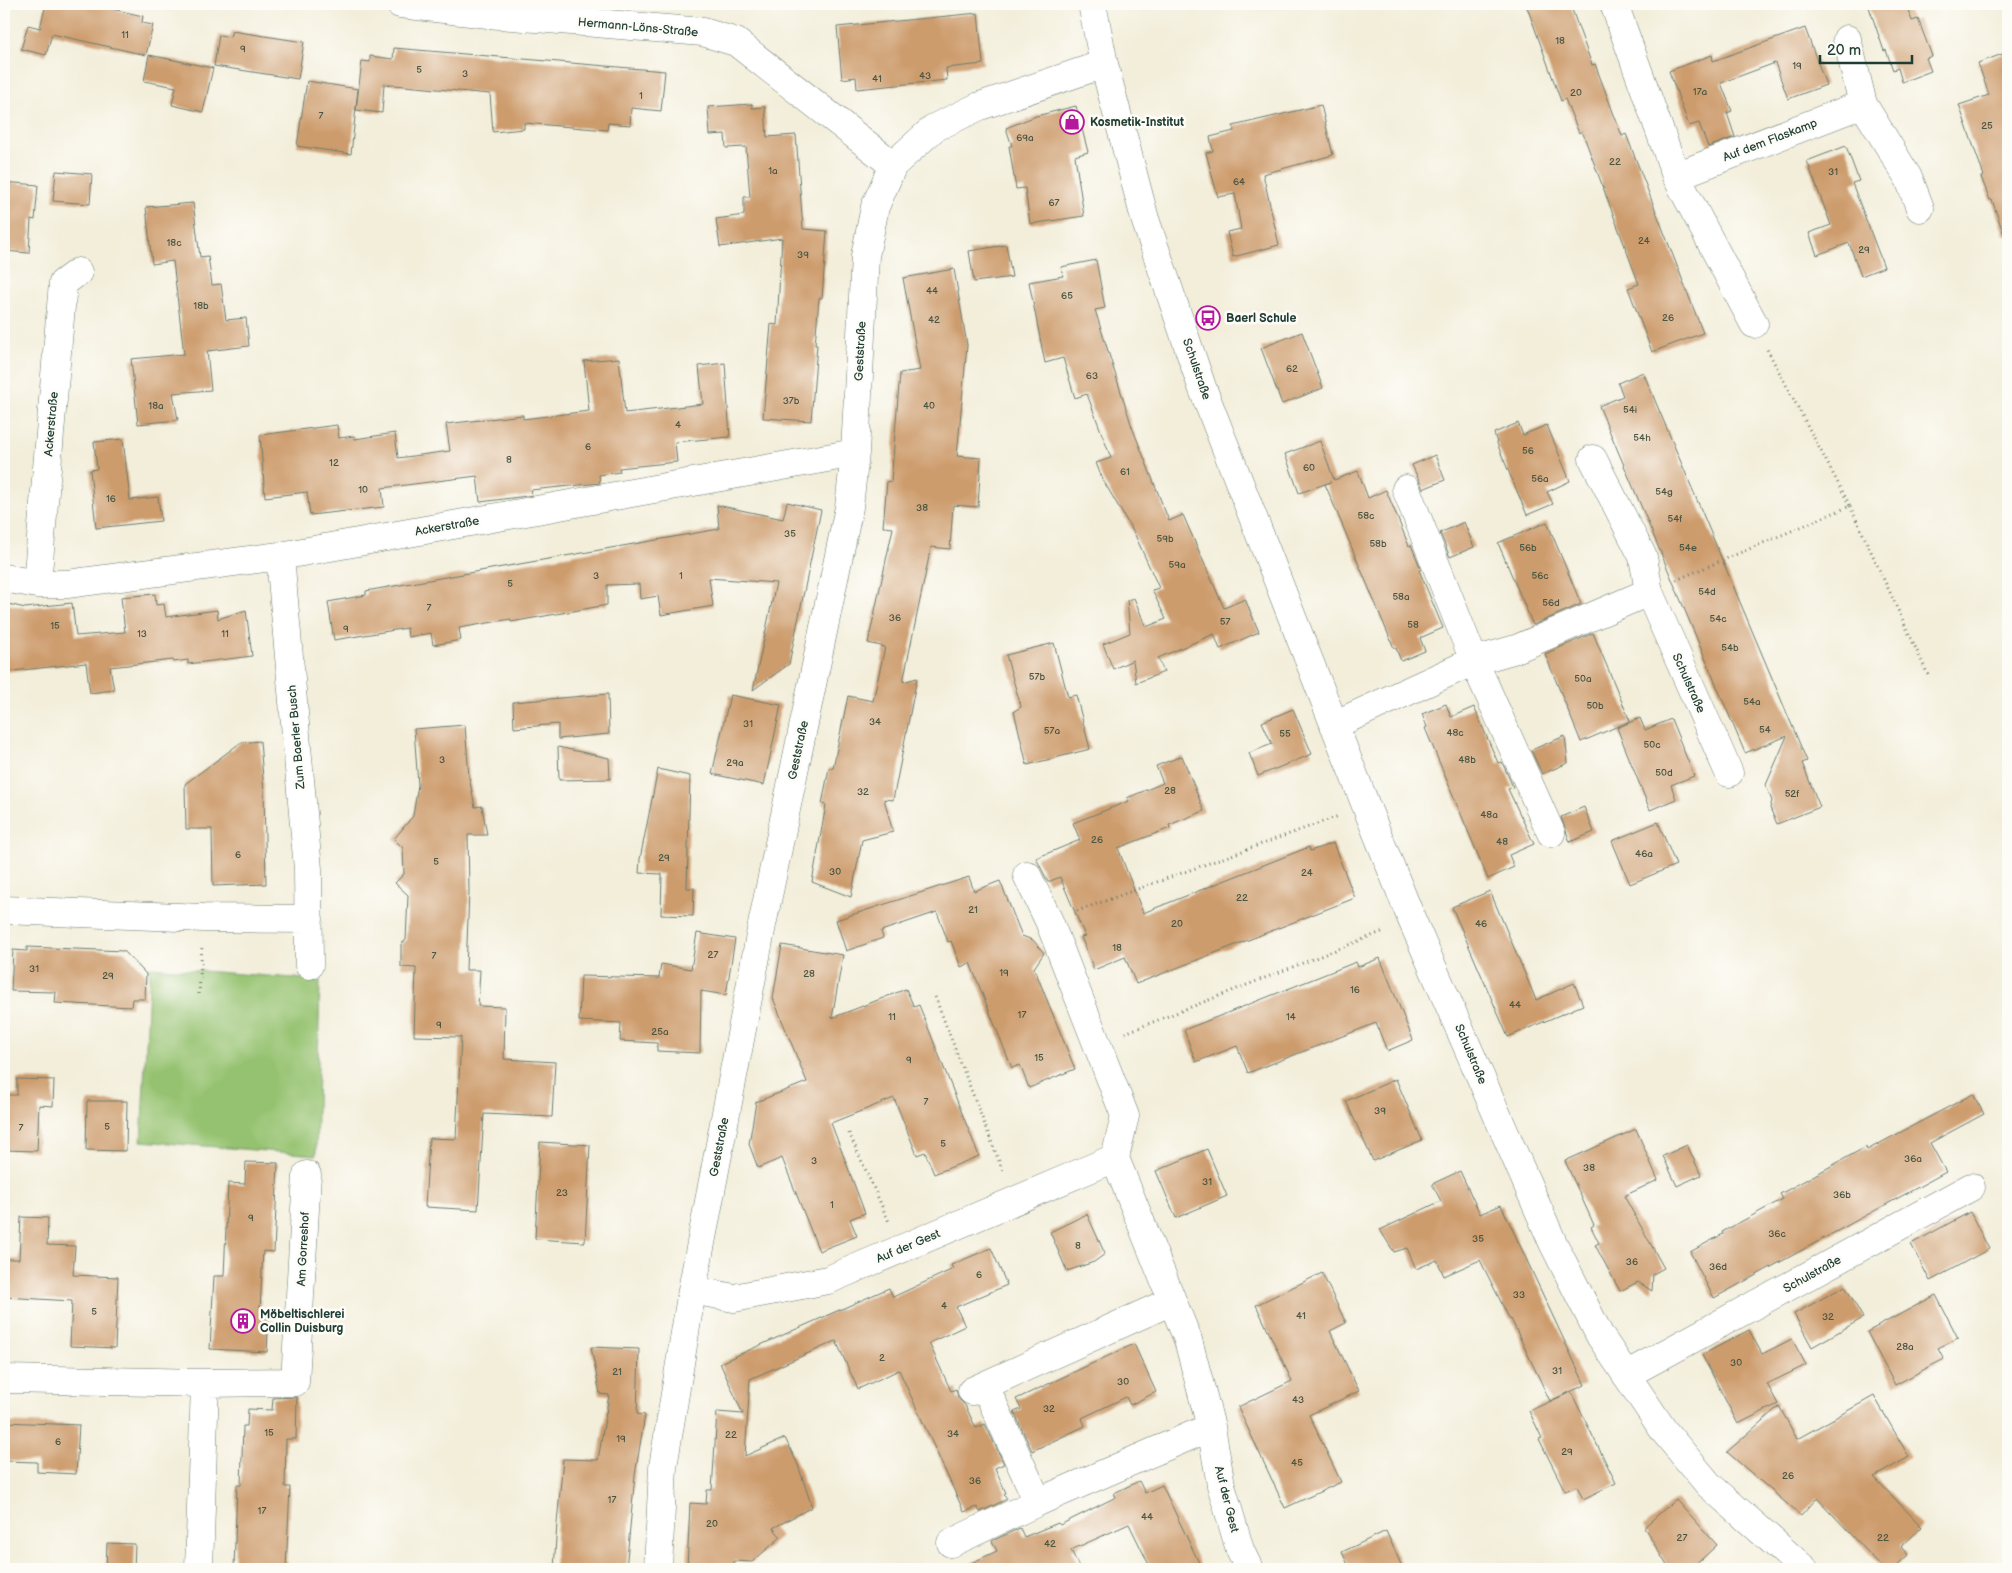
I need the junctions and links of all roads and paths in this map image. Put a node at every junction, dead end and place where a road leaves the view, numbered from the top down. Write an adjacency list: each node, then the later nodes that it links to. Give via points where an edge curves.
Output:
1 (400, 4): 7 (street, Hermann-Löns-Straße, via 704,32 736,42)
2 (1092, 4): 5 (street, Schulstraße)
3 (1614, 4): 8 (street)
4 (1847, 39): 6 (street)
5 (1104, 64): 7 (street, Geststraße, via 980,106 934,128); 22 (street, Schulstraße, via 1145,219 1202,387)
6 (1863, 104): 8 (street, Auf dem Flaskamp); 9 (street, via 1909,179)
7 (893, 165): 12 (street, Geststraße, via 875,207 866,256)
8 (1676, 176): 11 (street)
9 (1920, 208)
10 (78, 272): 18 (street, Ackerstraße, via 63,283)
11 (1754, 324): 15 (path)
12 (855, 453): 16 (street, Ackerstraße); 42 (street, Geststraße, via 849,507 762,925)
13 (1592, 459): 19 (street, Schulstraße, via 1643,557)
14 (1406, 488): 20 (street)
15 (1850, 506): 19 (path); 21 (path)
16 (280, 556): 18 (street, Ackerstraße, via 66,584); 29 (street, Zum Baerler Busch, via 308,869)
17 (4, 578): 18 (street, Ackerstraße)
18 (37, 584)
19 (1650, 592): 20 (street, via 1516,648); 23 (street, Schulstraße)
20 (1474, 661): 22 (street); 25 (street)
21 (1929, 677)
22 (1334, 724): 24 (street, Schulstraße)
23 (1729, 773)
24 (1366, 806): 30 (street, Schulstraße); 31 (path)
25 (1551, 833)
26 (1026, 875): 31 (street)
27 (4, 910): 28 (street)
28 (204, 918): 29 (street); 33 (path)
29 (309, 919): 32 (street, Zum Baerler Busch)
30 (1412, 920): 35 (path); 44 (street, Schulstraße, via 1553,1243 1600,1336)
31 (1049, 921): 35 (street)
32 (309, 965)
33 (199, 994)
34 (935, 998): 40 (path)
35 (1097, 1044): 37 (street, via 1126,1116)
36 (849, 1133): 41 (path)
37 (1115, 1158): 40 (street, Auf der Gest); 43 (street, Auf der Gest)
38 (307, 1175): 46 (street, Am Gorreshof, via 295,1382)
39 (1971, 1187): 44 (street, Schulstraße)
40 (1015, 1200): 41 (street, Auf der Gest)
41 (901, 1250): 42 (street, Auf der Gest, via 828,1280 809,1284 734,1298)
42 (692, 1290): 51 (street, Geststraße, via 663,1467)
43 (1172, 1301): 47 (street, Auf der Gest, via 1188,1340); 48 (street, via 978,1389)
44 (1626, 1375): 53 (street, Schulstraße, via 1664,1431 1709,1485)
45 (4, 1379): 46 (street, Am Gorreshof)
46 (205, 1383): 50 (street)
47 (1212, 1427): 48 (street); 52 (street, Auf der Gest, via 1221,1485 1240,1550)
48 (1038, 1502): 49 (street)
49 (951, 1543)
50 (199, 1569)
51 (658, 1569)
52 (1249, 1569)
53 (1804, 1569)

